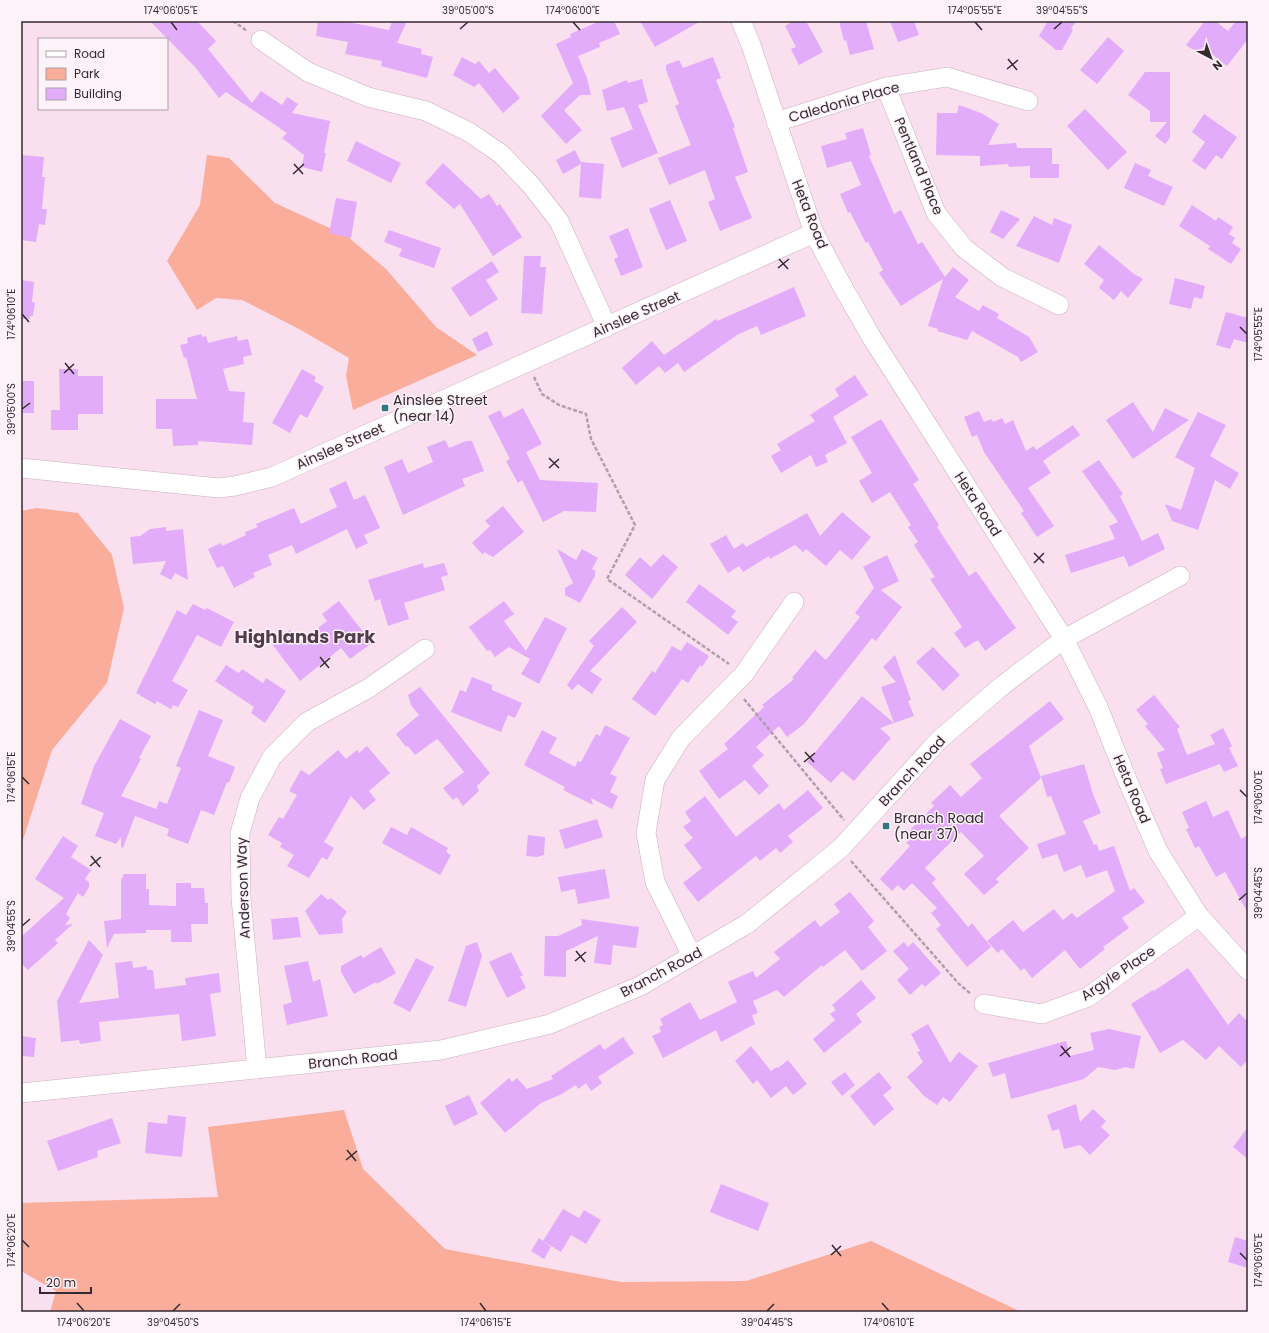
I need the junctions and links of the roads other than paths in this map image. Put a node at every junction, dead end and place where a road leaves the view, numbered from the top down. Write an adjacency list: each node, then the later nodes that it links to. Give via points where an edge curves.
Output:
1 (741, 21): 5 (street, Heta Road)
2 (261, 40): 8 (street, via 308,72 368,97 426,111 469,132 502,154 531,185 559,221)
3 (886, 87): 4 (street, Caledonia Place, via 947,77); 5 (street, Caledonia Place); 7 (street, Pentland Place, via 936,213 964,248 1002,277)
4 (1028, 101)
5 (776, 122): 6 (street, Heta Road)
6 (814, 233): 8 (street, Ainslee Street); 12 (street, Heta Road, via 872,338)
7 (1059, 305)
8 (607, 327): 9 (street, Ainslee Street, via 272,477 235,486 201,487)
9 (21, 468)
10 (1180, 576): 12 (street, Branch Road)
11 (794, 602): 15 (street, via 739,680 681,738 655,780 646,833 655,882)
12 (1064, 639): 14 (street, Heta Road, via 1098,707 1158,851); 15 (street, Branch Road, via 1003,685 940,740 841,848 747,924)
13 (425, 648): 18 (street, Anderson Way, via 369,688 307,722 272,757 250,798 240,833 241,898)
14 (1199, 916): 16 (street, Heta Road); 17 (street, Argyle Place, via 1088,997 1042,1014)
15 (692, 956): 18 (street, Branch Road, via 640,986 550,1024 441,1050)
16 (1248, 970)
17 (984, 1004)
18 (257, 1070): 19 (street, Branch Road)
19 (21, 1093)

